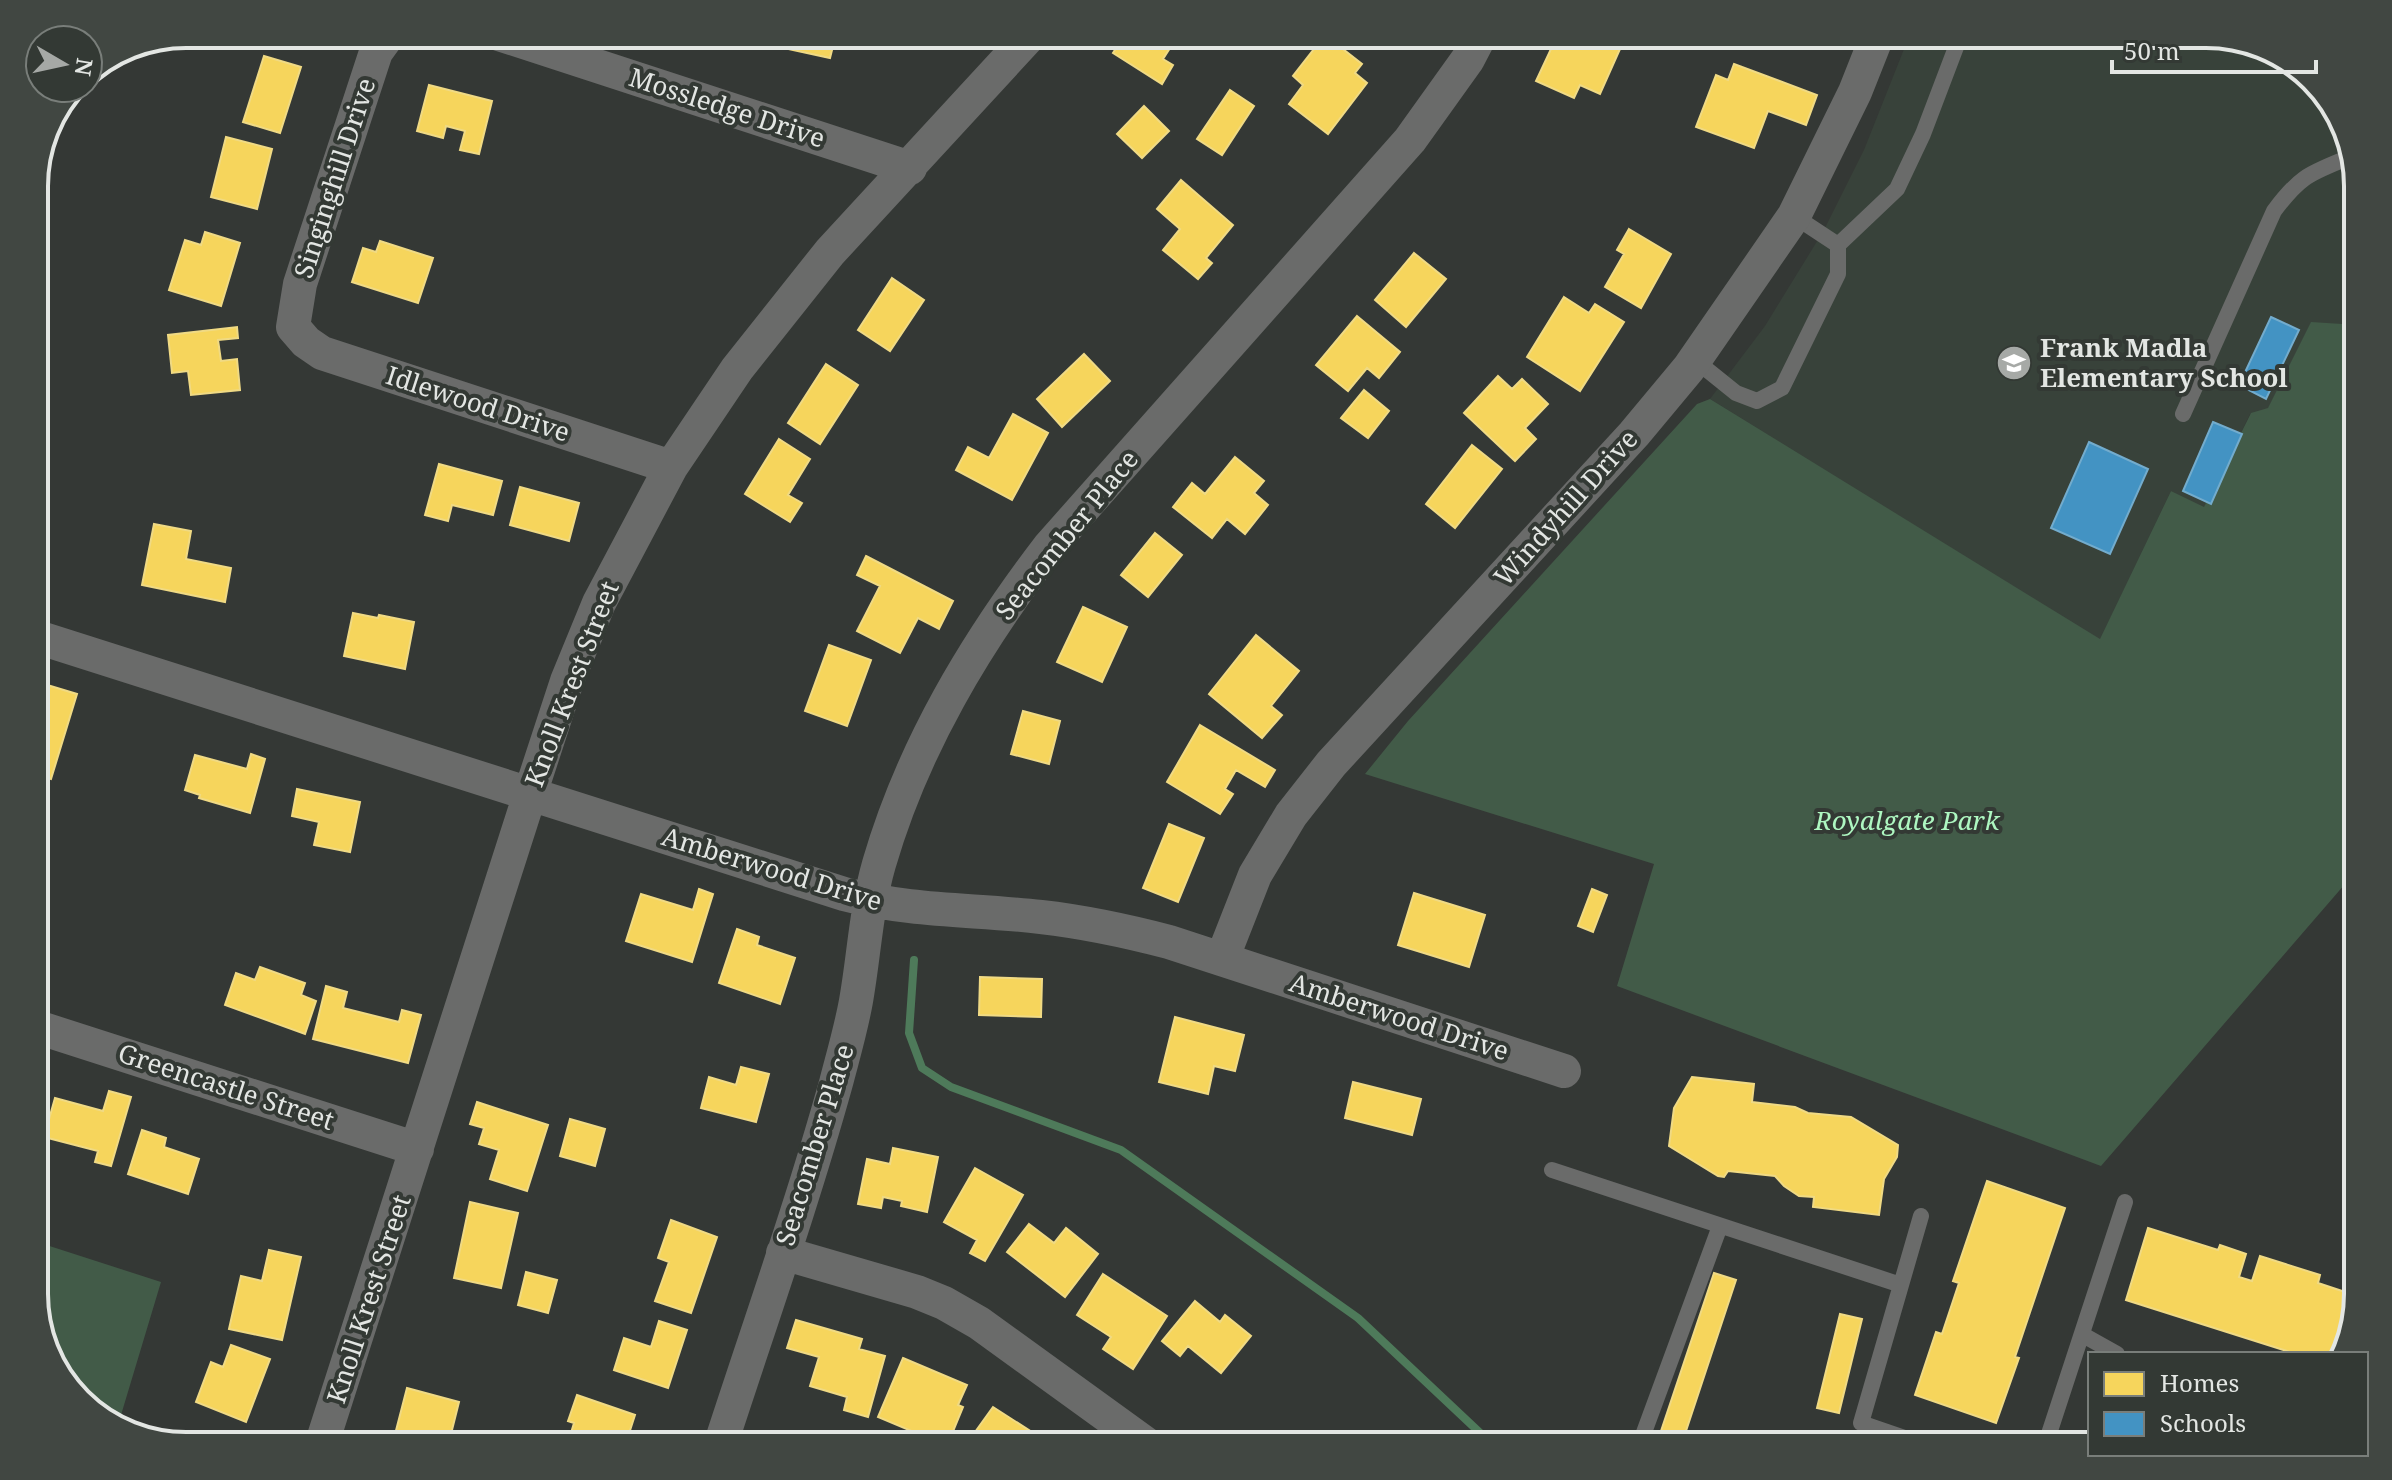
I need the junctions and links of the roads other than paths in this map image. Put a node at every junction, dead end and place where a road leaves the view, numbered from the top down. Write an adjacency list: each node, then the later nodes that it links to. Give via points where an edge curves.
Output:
1 (379, 48): 11 (street, Singinghill Drive, via 300,284)
2 (542, 48): 8 (street, Mossledge Drive)
3 (1018, 48): 8 (street, Knoll Krest Street)
4 (1474, 48): 17 (street, Seacomber Place, via 1410,140 1011,596 923,745 901,797)
5 (1872, 48): 9 (street, Windyhill Drive)
6 (1956, 48): 10 (lane, via 1897,189)
7 (2341, 161): 13 (lane, via 2294,185 2274,211)
8 (910, 168): 14 (street, Knoll Krest Street, via 830,252 737,369)
9 (1794, 216): 10 (lane); 12 (street, Windyhill Drive)
10 (1838, 245): 12 (lane, via 1838,274 1782,388 1757,401 1736,393)
11 (293, 327): 14 (street, Idlewood Drive, via 322,353)
12 (1695, 360): 18 (street, Windyhill Drive, via 1634,434 1331,764 1291,815 1255,875)
13 (2183, 414)
14 (671, 467): 16 (street, Knoll Krest Street, via 599,603)
15 (48, 640): 16 (street, Amberwood Drive)
16 (530, 794): 17 (street, Amberwood Drive); 21 (street, Knoll Krest Street)
17 (870, 901): 18 (street, Amberwood Drive, via 1104,926); 26 (street, Seacomber Place, via 852,1017)
18 (1222, 959): 20 (street, Amberwood Drive)
19 (48, 1030): 21 (street, Greencastle Street)
20 (1564, 1071)
21 (417, 1149): 30 (street, Knoll Krest Street)
22 (1552, 1170): 25 (lane)
23 (2125, 1202): 28 (lane)
24 (1921, 1216): 27 (lane)
25 (1720, 1226): 27 (lane); 33 (lane)
26 (783, 1253): 31 (street, Seacomber Place); 32 (street, via 944,1303)
27 (1901, 1285): 34 (lane, via 1861,1423)
28 (2083, 1335): 29 (lane); 35 (lane)
29 (2113, 1352)
30 (326, 1432)
31 (725, 1432)
32 (1130, 1432)
33 (1644, 1432)
34 (1887, 1432)
35 (2050, 1432)

